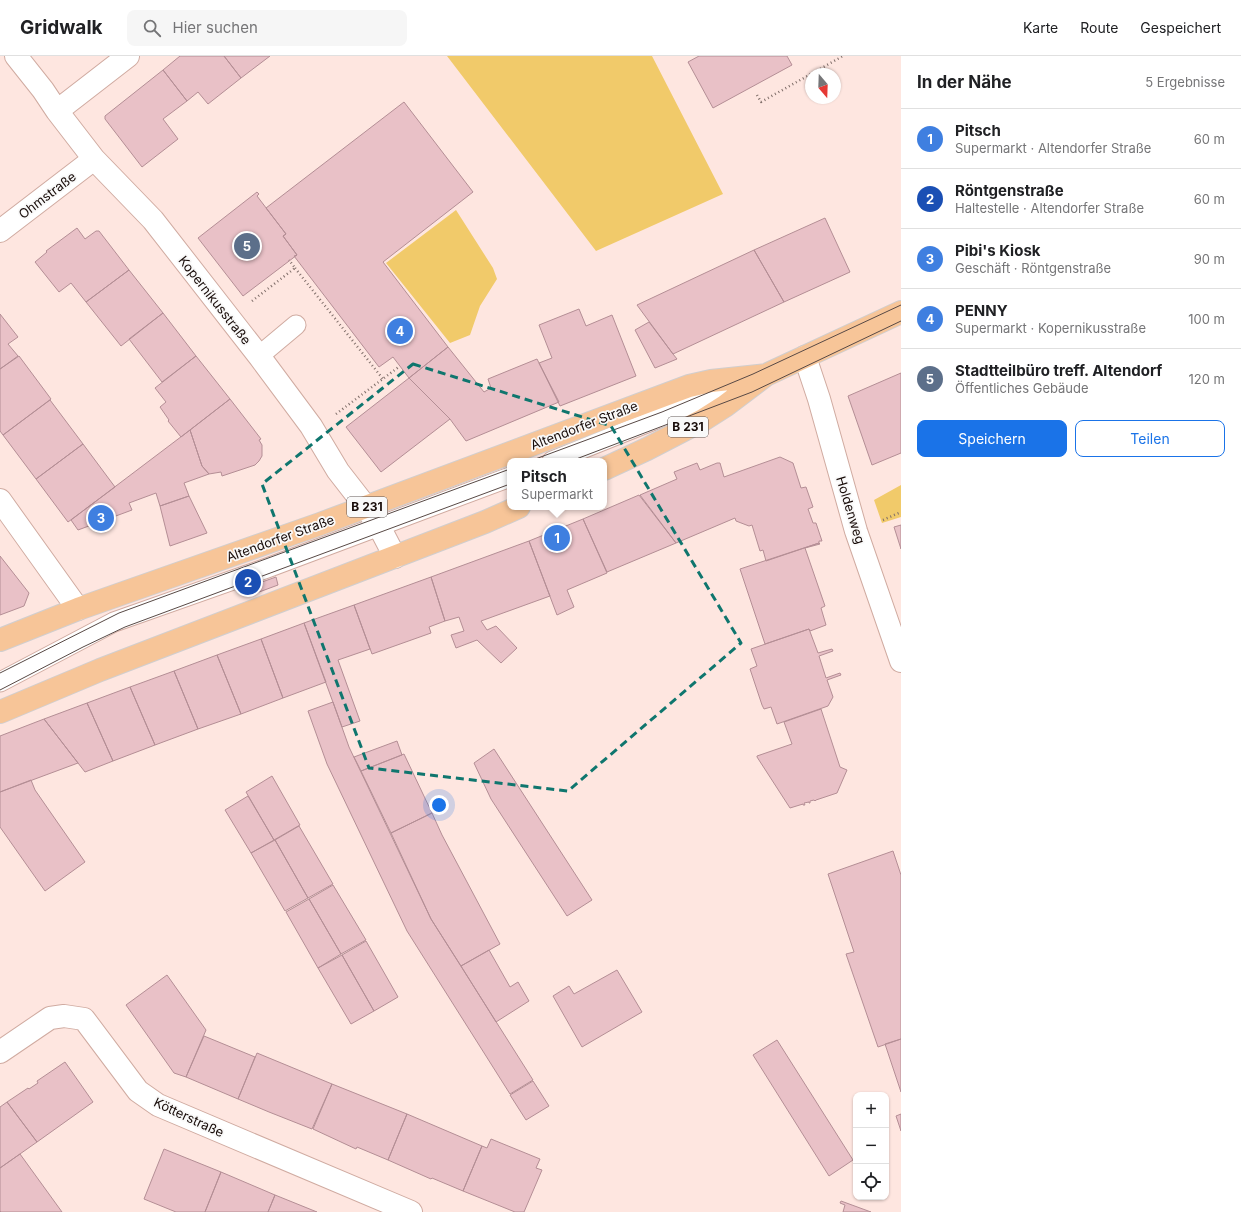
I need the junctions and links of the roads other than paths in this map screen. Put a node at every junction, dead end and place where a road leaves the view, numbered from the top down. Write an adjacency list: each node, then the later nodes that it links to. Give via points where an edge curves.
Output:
1 (16, 56): 3 (street, Kopernikusstraße)
2 (128, 56): 3 (street)
3 (57, 111): 4 (street, Kopernikusstraße)
4 (94, 159): 5 (street, Ohmstraße); 8 (street, Kopernikusstraße, via 153,220)
5 (0, 231)
6 (901, 312): 9 (main road, Altendorfer Straße / B 231)
7 (296, 325): 8 (lane)
8 (259, 356): 15 (street, Kopernikusstraße, via 311,426 338,471)
9 (805, 357): 10 (main road, Altendorfer Straße / B 231); 21 (street, Holdenweg, via 856,531)
10 (766, 375): 11 (lane); 12 (main road, Altendorfer Straße / B 231, via 704,420); 15 (main road, Altendorfer Straße / B 231, via 689,386)
11 (559, 458)
12 (607, 468)
13 (507, 478): 17 (lane)
14 (0, 500): 19 (street)
15 (366, 507): 17 (street, Kopernikusstraße); 19 (main road, Altendorfer Straße / B 231)
16 (512, 510): 18 (main road)
17 (378, 526): 18 (street, Kopernikusstraße); 22 (lane, via 114,622)
18 (395, 557): 23 (main road, via 100,670)
19 (78, 609): 20 (main road, Altendorfer Straße / B 231)
20 (0, 640)
21 (901, 661)
22 (0, 682)
23 (0, 712)
24 (0, 1052): 25 (street, Kötterstraße, via 50,1018 64,1016 84,1019 138,1091 158,1105)
25 (412, 1212)

